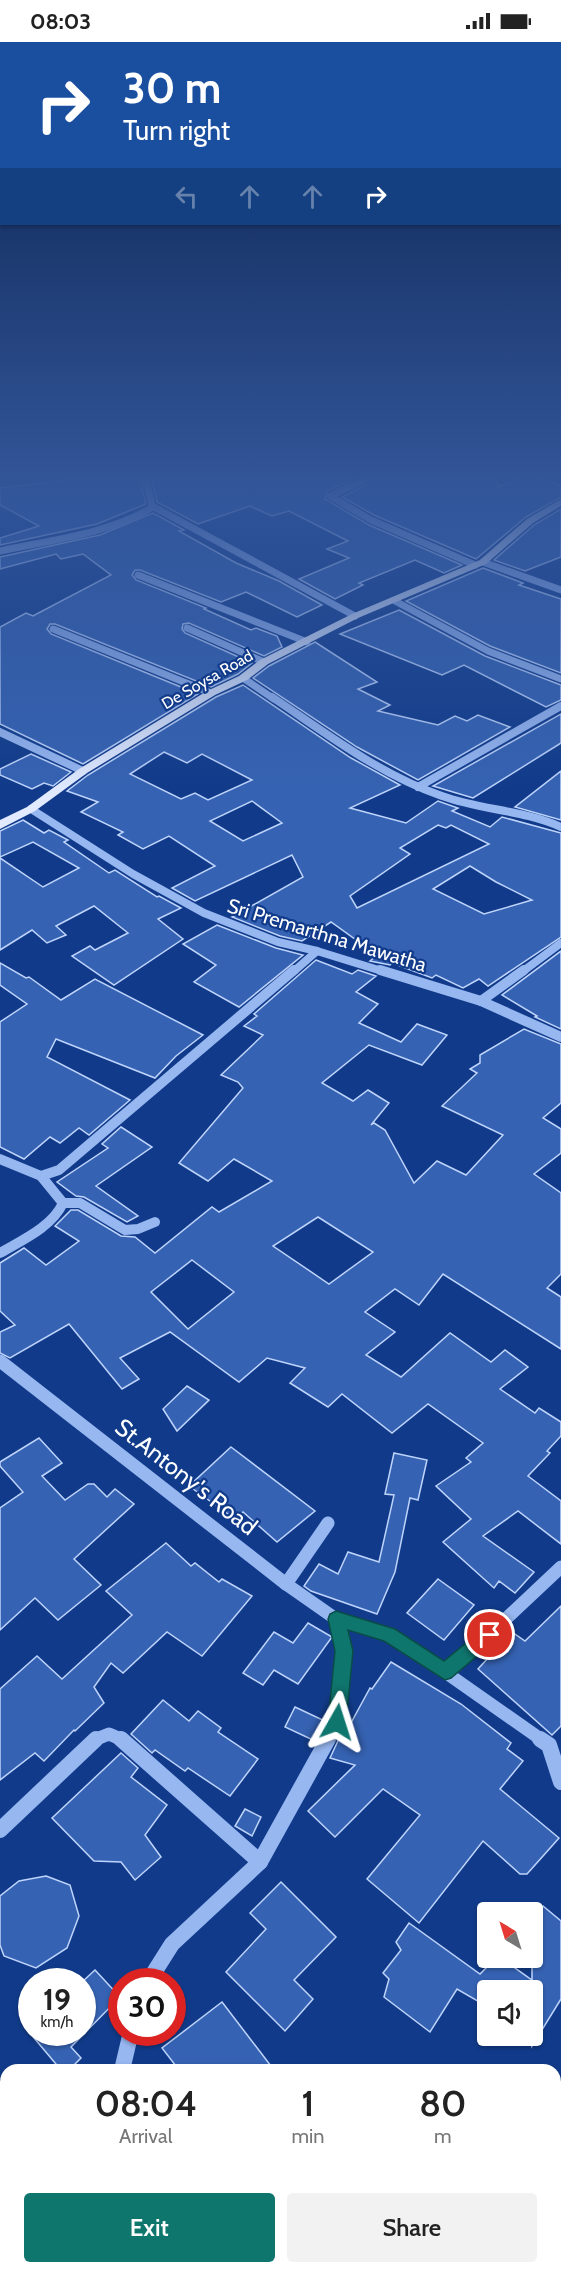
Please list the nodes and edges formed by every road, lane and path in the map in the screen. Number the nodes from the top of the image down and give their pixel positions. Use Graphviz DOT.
graph roads {
  1 [pos="159,583"];
  2 [pos="294,583"];
  3 [pos="436,583"];
  4 [pos="539,583"];
  5 [pos="561,590"];
  6 [pos="395,601"];
  7 [pos="355,616"];
  8 [pos="187,628"];
  9 [pos="54,629"];
  10 [pos="307,642"];
  11 [pos="264,662"];
  12 [pos="243,678"];
  13 [pos="561,679"];
  14 [pos="211,693"];
  15 [pos="561,706"];
  16 [pos="0,732"];
  17 [pos="83,771"];
  18 [pos="418,787"];
  19 [pos="31,809"];
  20 [pos="0,825"];
  21 [pos="561,827"];
  22 [pos="561,943"];
  23 [pos="317,951"];
  24 [pos="481,1001"];
  25 [pos="561,1037"];
  26 [pos="0,1159"];
  27 [pos="41,1176"];
  28 [pos="63,1203"];
  29 [pos="155,1222"];
  30 [pos="0,1253"];
  31 [pos="0,1361"];
  32 [pos="328,1523"];
  33 [pos="561,1567"];
  34 [pos="286,1584"];
  35 [pos="336,1619"];
  36 [pos="445,1672"];
  37 [pos="555,1746"];
  38 [pos="561,1782"];
  39 [pos="0,1830"];
  40 [pos="260,1862"];
  41 [pos="157,1968"];
  42 [pos="128,2046"];
  43 [pos="123,2064"];
  1 -- 10 [label="street"];
  2 -- 7 [label="street"];
  3 -- 6 [label="main road, De Soysa Road"];
  4 -- 5 [label="street"];
  6 -- 7 [label="main road, De Soysa Road"];
  6 -- 13 [label="street"];
  7 -- 10 [label="main road, De Soysa Road"];
  8 -- 11 [label="street"];
  9 -- 14 [label="street"];
  10 -- 11 [label="main road, De Soysa Road"];
  11 -- 12 [label="main road, De Soysa Road"];
  12 -- 14 [label="main road, De Soysa Road"];
  12 -- 18 [label="street"];
  14 -- 17 [label="main road, De Soysa Road"];
  15 -- 18 [label="street"];
  16 -- 17 [label="street"];
  17 -- 19 [label="main road, De Soysa Road"];
  18 -- 21 [label="street"];
  19 -- 20 [label="main road, De Soysa Road"];
  19 -- 23 [label="street, Sri Premarthna Mawatha"];
  22 -- 24 [label="street"];
  23 -- 24 [label="street, Sri Premarthna Mawatha"];
  23 -- 27 [label="street"];
  24 -- 25 [label="street, Sri Premarthna Mawatha"];
  26 -- 27 [label="street"];
  27 -- 28 [label="street"];
  28 -- 29 [label="street"];
  28 -- 30 [label="street"];
  31 -- 34 [label="street, St.Antony's Road"];
  32 -- 34 [label="street"];
  33 -- 36 [label="street"];
  34 -- 35 [label="street"];
  35 -- 36 [label="street"];
  35 -- 40 [label="street"];
  36 -- 37 [label="street"];
  37 -- 38 [label="street"];
  39 -- 40 [label="street"];
  40 -- 41 [label="street"];
  42 -- 43 [label="street"];
}
